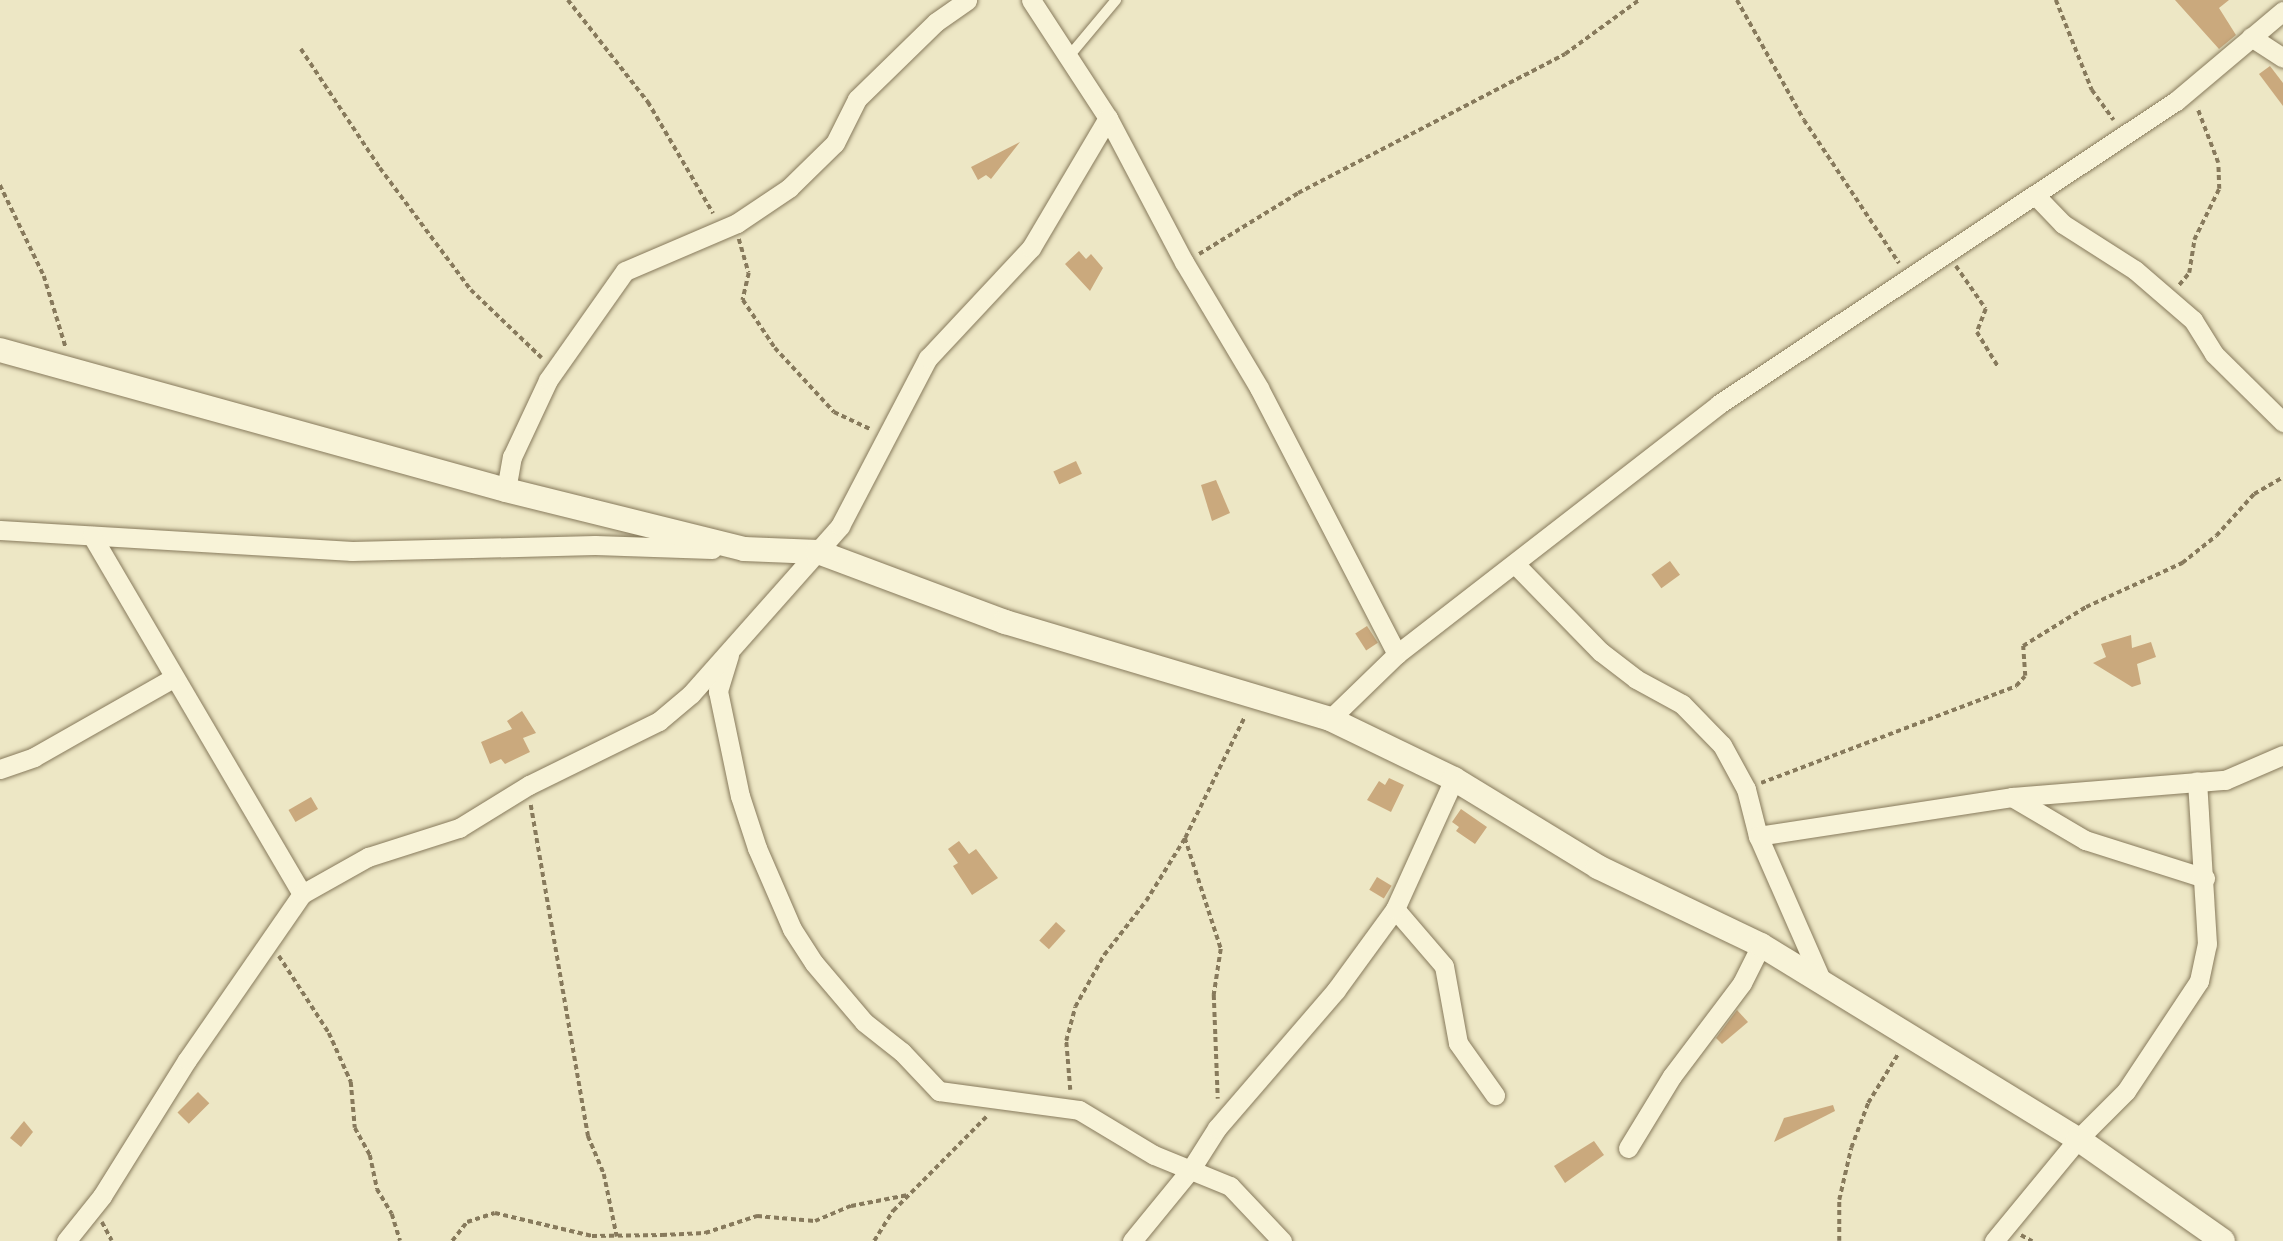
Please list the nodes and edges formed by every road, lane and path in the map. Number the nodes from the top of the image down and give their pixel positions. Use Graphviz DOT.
graph roads {
  1 [pos="568,0"];
  2 [pos="967,0"];
  3 [pos="1031,0"];
  4 [pos="1116,0"];
  5 [pos="1639,0"];
  6 [pos="1737,0"];
  7 [pos="2056,0"];
  8 [pos="2283,11"];
  9 [pos="2251,37"];
  10 [pos="301,49"];
  11 [pos="1070,55"];
  12 [pos="2283,58"];
  13 [pos="2190,89"];
  14 [pos="1108,118"];
  15 [pos="2124,135"];
  16 [pos="0,185"];
  17 [pos="2036,196"];
  18 [pos="728,227"];
  19 [pos="1948,256"];
  20 [pos="1184,262"];
  21 [pos="1910,281"];
  22 [pos="2167,298"];
  23 [pos="0,350"];
  24 [pos="1999,368"];
  25 [pos="72,370"];
  26 [pos="555,371"];
  27 [pos="2283,422"];
  28 [pos="885,434"];
  29 [pos="2283,477"];
  30 [pos="506,490"];
  31 [pos="0,530"];
  32 [pos="92,536"];
  33 [pos="744,549"];
  34 [pos="818,552"];
  35 [pos="1515,564"];
  36 [pos="730,651"];
  37 [pos="1397,654"];
  38 [pos="173,678"];
  39 [pos="1256,694"];
  40 [pos="1330,719"];
  41 [pos="2283,755"];
  42 [pos="0,769"];
  43 [pos="1454,779"];
  44 [pos="2197,781"];
  45 [pos="528,785"];
  46 [pos="1746,789"];
  47 [pos="2012,797"];
  48 [pos="1758,836"];
  49 [pos="1185,838"];
  50 [pos="2205,878"];
  51 [pos="302,894"];
  52 [pos="1395,909"];
  53 [pos="272,942"];
  54 [pos="1761,945"];
  55 [pos="1822,982"];
  56 [pos="1909,1035"];
  57 [pos="1495,1095"];
  58 [pos="1009,1101"];
  59 [pos="1074,1108"];
  60 [pos="1217,1128"];
  61 [pos="2078,1139"];
  62 [pos="1628,1148"];
  63 [pos="1191,1169"];
  64 [pos="908,1195"];
  65 [pos="617,1237"];
  66 [pos="66,1241"];
  67 [pos="400,1241"];
  68 [pos="452,1241"];
  69 [pos="874,1241"];
  70 [pos="1132,1241"];
  71 [pos="1282,1241"];
  72 [pos="1839,1241"];
  73 [pos="1994,1241"];
  74 [pos="2223,1241"];
  1 -- 18 [label="path"];
  2 -- 18 [label="street"];
  3 -- 11 [label="street"];
  4 -- 11 [label="lane"];
  5 -- 20 [label="path"];
  6 -- 21 [label="path"];
  7 -- 15 [label="path"];
  8 -- 9 [label="street"];
  9 -- 12 [label="street"];
  9 -- 13 [label="street"];
  10 -- 26 [label="path"];
  11 -- 14 [label="street"];
  13 -- 15 [label="street"];
  13 -- 22 [label="path"];
  14 -- 20 [label="street"];
  14 -- 28 [label="street"];
  15 -- 17 [label="street"];
  16 -- 25 [label="path"];
  17 -- 19 [label="street"];
  17 -- 22 [label="street"];
  18 -- 26 [label="street"];
  18 -- 28 [label="path"];
  19 -- 21 [label="street"];
  19 -- 24 [label="path"];
  20 -- 37 [label="street"];
  21 -- 35 [label="street"];
  22 -- 27 [label="street"];
  23 -- 25 [label="street"];
  25 -- 30 [label="street"];
  26 -- 30 [label="street"];
  28 -- 34 [label="street"];
  29 -- 46 [label="path"];
  30 -- 33 [label="street"];
  31 -- 32 [label="street"];
  32 -- 33 [label="street"];
  32 -- 38 [label="street"];
  33 -- 34 [label="street"];
  34 -- 36 [label="street"];
  34 -- 39 [label="street"];
  35 -- 37 [label="street"];
  35 -- 46 [label="street"];
  36 -- 45 [label="street"];
  36 -- 58 [label="street"];
  37 -- 40 [label="street"];
  38 -- 42 [label="street"];
  38 -- 51 [label="street"];
  39 -- 40 [label="street"];
  39 -- 49 [label="path"];
  40 -- 43 [label="street"];
  41 -- 44 [label="street"];
  43 -- 52 [label="street"];
  43 -- 54 [label="street"];
  44 -- 47 [label="street"];
  44 -- 50 [label="street"];
  45 -- 51 [label="street"];
  45 -- 65 [label="path"];
  46 -- 48 [label="street"];
  47 -- 48 [label="street"];
  47 -- 50 [label="street"];
  48 -- 55 [label="street"];
  49 -- 59 [label="path"];
  49 -- 60 [label="path"];
  50 -- 61 [label="street"];
  51 -- 53 [label="street"];
  52 -- 57 [label="street"];
  52 -- 60 [label="street"];
  53 -- 66 [label="street"];
  53 -- 67 [label="path"];
  54 -- 55 [label="street"];
  54 -- 62 [label="street"];
  55 -- 56 [label="street"];
  56 -- 61 [label="street"];
  56 -- 72 [label="path"];
  58 -- 59 [label="street"];
  58 -- 64 [label="path"];
  59 -- 63 [label="street"];
  60 -- 63 [label="street"];
  61 -- 73 [label="street"];
  61 -- 74 [label="street"];
  63 -- 70 [label="street"];
  63 -- 71 [label="street"];
  64 -- 65 [label="path"];
  64 -- 69 [label="path"];
  65 -- 68 [label="path"];
}
